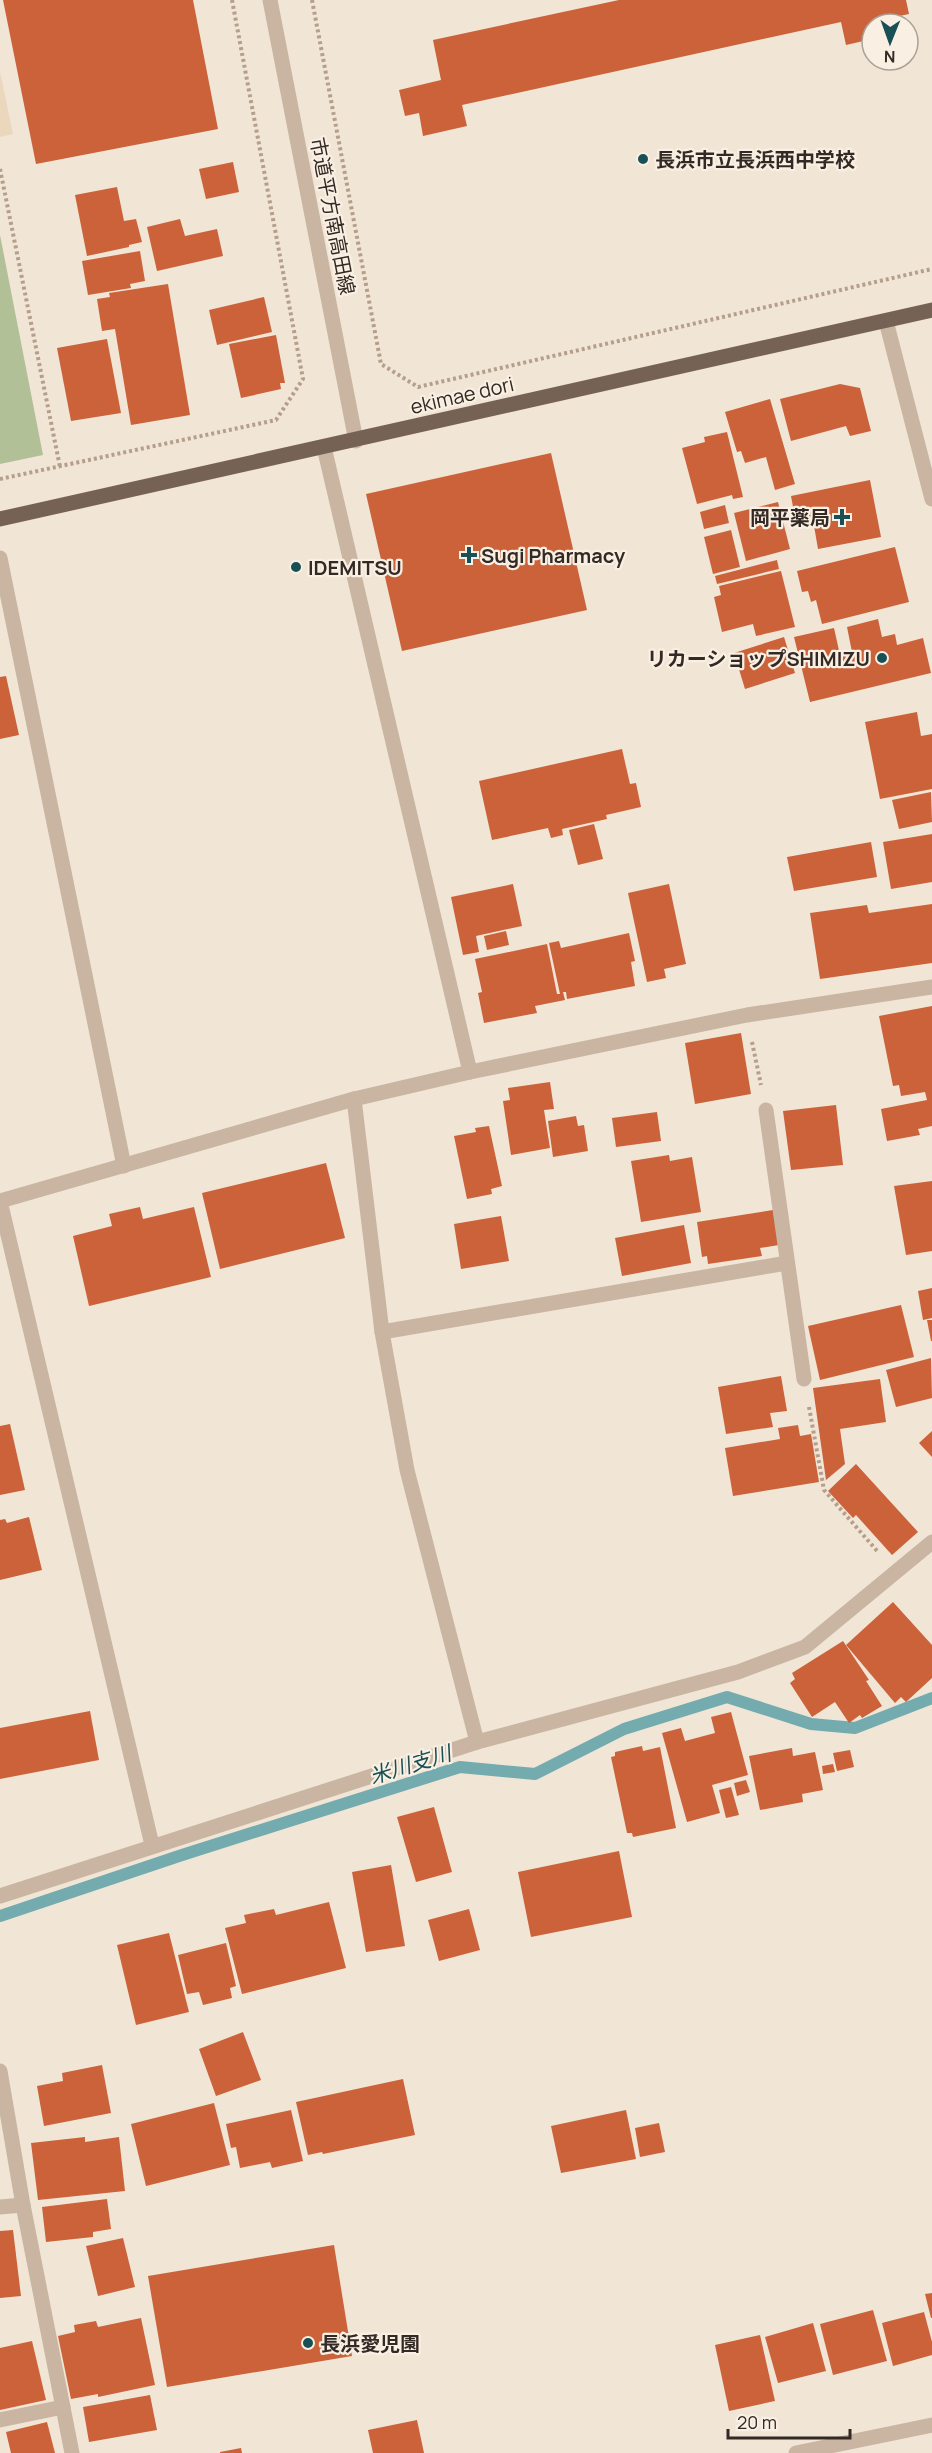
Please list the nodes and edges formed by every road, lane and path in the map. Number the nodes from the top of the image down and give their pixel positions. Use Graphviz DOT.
graph roads {
  1 [pos="232,0"];
  2 [pos="270,0"];
  3 [pos="312,0"];
  4 [pos="0,169"];
  5 [pos="932,269"];
  6 [pos="932,310"];
  7 [pos="886,321"];
  8 [pos="356,441"];
  9 [pos="324,447"];
  10 [pos="60,467"];
  11 [pos="0,479"];
  12 [pos="932,499"];
  13 [pos="0,519"];
  14 [pos="0,558"];
  15 [pos="932,987"];
  16 [pos="747,1015"];
  17 [pos="470,1071"];
  18 [pos="354,1099"];
  19 [pos="766,1110"];
  20 [pos="124,1166"];
  21 [pos="787,1263"];
  22 [pos="382,1332"];
  23 [pos="804,1379"];
  24 [pos="932,1542"];
  25 [pos="896,1572"];
  26 [pos="477,1742"];
  27 [pos="152,1845"];
  28 [pos="0,1896"];
  29 [pos="0,2070"];
  30 [pos="23,2205"];
  31 [pos="0,2207"];
  32 [pos="63,2407"];
  33 [pos="0,2420"];
  34 [pos="932,2425"];
  35 [pos="72,2453"];
  36 [pos="796,2453"];
  1 -- 10 [label="path"];
  2 -- 8 [label="street, 市道平方南高田線"];
  3 -- 5 [label="path"];
  4 -- 10 [label="path"];
  6 -- 7 [label="main road, ekimae dori"];
  7 -- 8 [label="main road, ekimae dori"];
  7 -- 12 [label="street"];
  8 -- 9 [label="main road, ekimae dori"];
  9 -- 13 [label="main road, ekimae dori"];
  9 -- 17 [label="street"];
  10 -- 11 [label="path"];
  14 -- 20 [label="street"];
  15 -- 16 [label="street"];
  16 -- 17 [label="street"];
  16 -- 19 [label="path"];
  17 -- 18 [label="street"];
  18 -- 20 [label="street"];
  18 -- 22 [label="street"];
  19 -- 21 [label="street"];
  20 -- 27 [label="street"];
  21 -- 22 [label="street"];
  21 -- 23 [label="street"];
  22 -- 26 [label="street"];
  23 -- 25 [label="path"];
  24 -- 25 [label="street"];
  25 -- 26 [label="street"];
  26 -- 27 [label="street"];
  27 -- 28 [label="street"];
  29 -- 30 [label="street"];
  30 -- 31 [label="street"];
  30 -- 32 [label="street"];
  32 -- 33 [label="street"];
  32 -- 35 [label="street"];
  34 -- 36 [label="street"];
}
